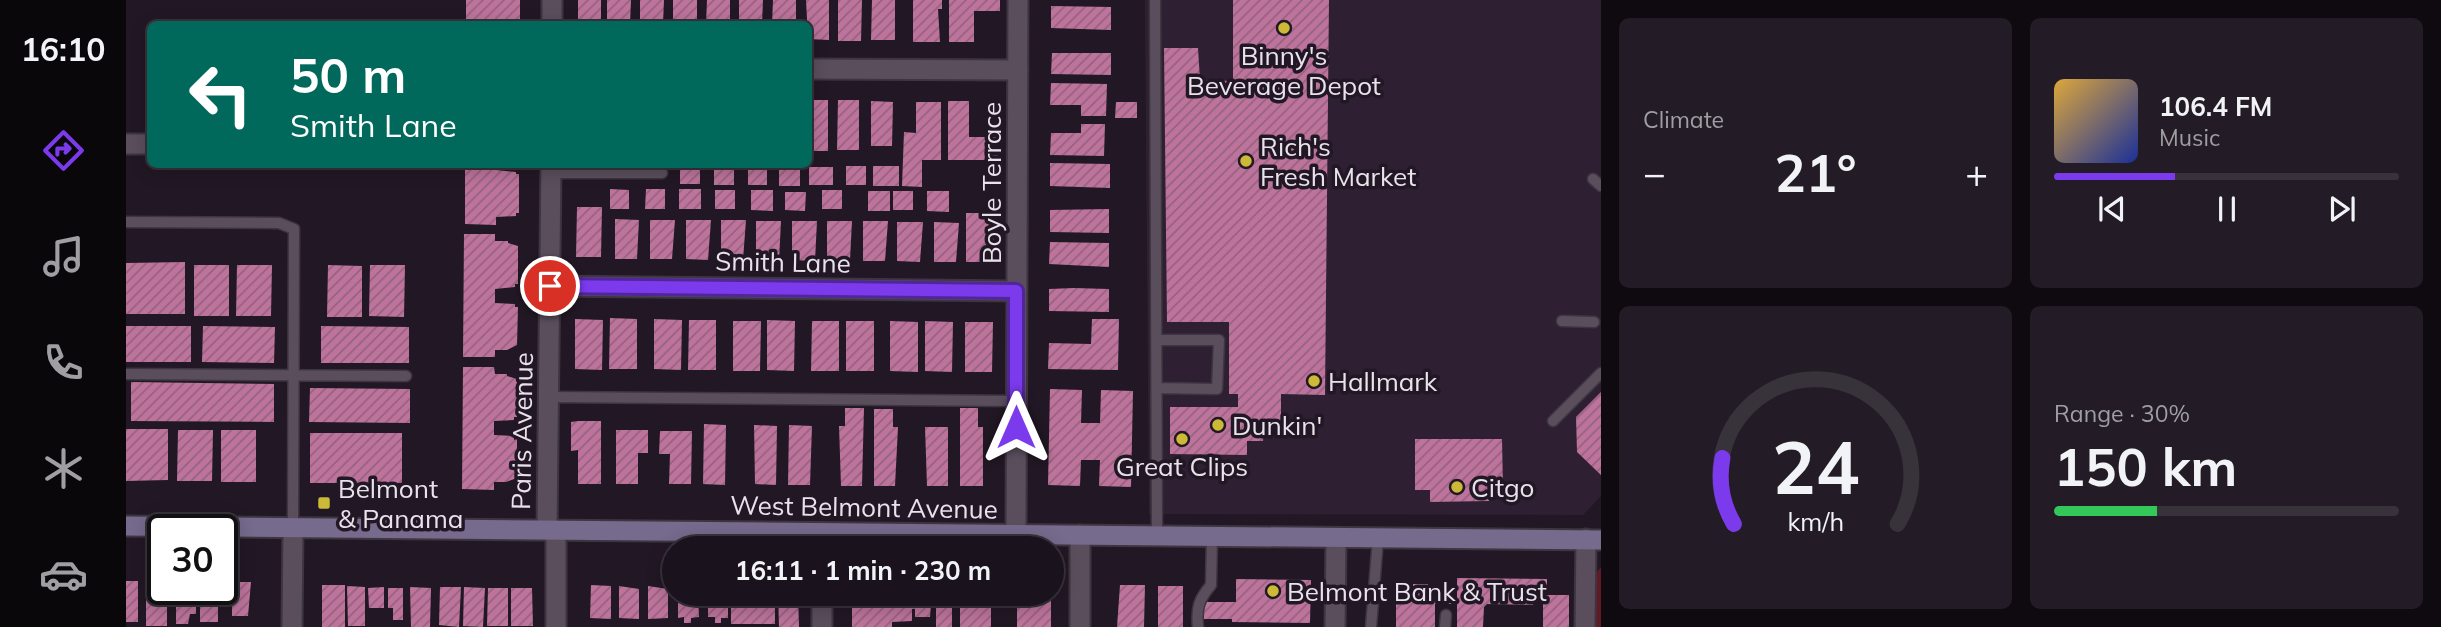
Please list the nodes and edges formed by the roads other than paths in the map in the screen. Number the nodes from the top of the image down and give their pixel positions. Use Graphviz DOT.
graph roads {
  1 [pos="552,0"];
  2 [pos="1018,0"];
  3 [pos="1156,0"];
  4 [pos="552,21"];
  5 [pos="812,69"];
  6 [pos="1018,70"];
  7 [pos="126,144"];
  8 [pos="147,144"];
  9 [pos="551,169"];
  10 [pos="662,173"];
  11 [pos="126,222"];
  12 [pos="550,286"];
  13 [pos="1016,291"];
  14 [pos="1562,321"];
  15 [pos="1594,322"];
  16 [pos="1157,340"];
  17 [pos="1601,373"];
  18 [pos="126,374"];
  19 [pos="293,374"];
  20 [pos="406,376"];
  21 [pos="1157,388"];
  22 [pos="548,397"];
  23 [pos="1016,401"];
  24 [pos="1553,421"];
  25 [pos="126,526"];
  26 [pos="293,528"];
  27 [pos="552,530"];
  28 [pos="1016,535"];
  29 [pos="1080,535"];
  30 [pos="714,536"];
  31 [pos="977,536"];
  32 [pos="1157,536"];
  33 [pos="1212,537"];
  34 [pos="1336,538"];
  35 [pos="1378,538"];
  36 [pos="1594,540"];
  37 [pos="822,606"];
  38 [pos="1446,615"];
  39 [pos="292,627"];
  40 [pos="556,627"];
  41 [pos="822,627"];
  42 [pos="1080,627"];
  43 [pos="1198,627"];
  44 [pos="1335,627"];
  45 [pos="1371,627"];
  46 [pos="1445,627"];
  47 [pos="1585,627"];
  1 -- 4 [label="street"];
  2 -- 6 [label="street, Boyle Terrace"];
  3 -- 16 [label="lane"];
  5 -- 6 [label="street"];
  6 -- 13 [label="street, Boyle Terrace"];
  7 -- 8 [label="street"];
  9 -- 10 [label="lane"];
  9 -- 12 [label="street, Paris Avenue"];
  11 -- 19 [label="lane"];
  12 -- 13 [label="street, Smith Lane"];
  12 -- 22 [label="street, Paris Avenue"];
  13 -- 23 [label="street, Boyle Terrace"];
  14 -- 15 [label="lane"];
  16 -- 21 [label="lane"];
  16 -- 21 [label="lane"];
  17 -- 24 [label="lane"];
  18 -- 19 [label="lane"];
  19 -- 20 [label="lane"];
  19 -- 26 [label="lane"];
  21 -- 32 [label="lane"];
  22 -- 23 [label="lane"];
  22 -- 27 [label="street, Paris Avenue"];
  23 -- 28 [label="street, Boyle Terrace"];
  25 -- 26 [label="main road, West Belmont Avenue"];
  26 -- 27 [label="main road, West Belmont Avenue"];
  26 -- 39 [label="street"];
  27 -- 30 [label="main road, West Belmont Avenue"];
  27 -- 40 [label="street, Paris Avenue"];
  28 -- 29 [label="main road, West Belmont Avenue"];
  28 -- 31 [label="main road, West Belmont Avenue"];
  29 -- 32 [label="main road, West Belmont Avenue"];
  29 -- 42 [label="street"];
  32 -- 33 [label="main road, West Belmont Avenue"];
  33 -- 34 [label="main road, West Belmont Avenue"];
  33 -- 43 [label="lane"];
  34 -- 35 [label="main road, West Belmont Avenue"];
  34 -- 44 [label="street"];
  35 -- 36 [label="main road, West Belmont Avenue"];
  35 -- 45 [label="lane"];
  36 -- 47 [label="street"];
  37 -- 41 [label="street"];
  38 -- 46 [label="lane"];
}
